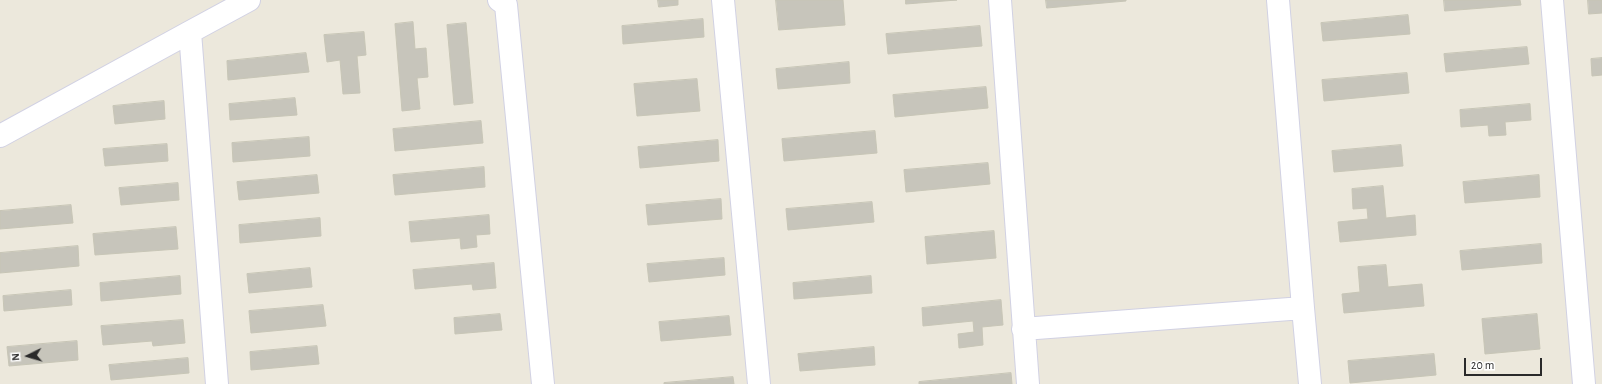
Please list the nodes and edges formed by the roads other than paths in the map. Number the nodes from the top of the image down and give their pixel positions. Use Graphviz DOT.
graph roads {
  1 [pos="249,0"];
  2 [pos="499,0"];
  3 [pos="723,0"];
  4 [pos="1000,0"];
  5 [pos="1278,0"];
  6 [pos="1552,0"];
  7 [pos="190,32"];
  8 [pos="0,136"];
  9 [pos="1303,308"];
  10 [pos="1023,329"];
  11 [pos="217,384"];
  12 [pos="543,384"];
  13 [pos="759,384"];
  14 [pos="1028,384"];
  15 [pos="1310,384"];
  16 [pos="1584,384"];
  1 -- 7 [label="street"];
  2 -- 12 [label="street"];
  3 -- 13 [label="street"];
  4 -- 10 [label="street"];
  5 -- 9 [label="street"];
  6 -- 16 [label="street"];
  7 -- 8 [label="street"];
  7 -- 11 [label="street"];
  9 -- 10 [label="street"];
  9 -- 15 [label="street"];
  10 -- 14 [label="street"];
}
